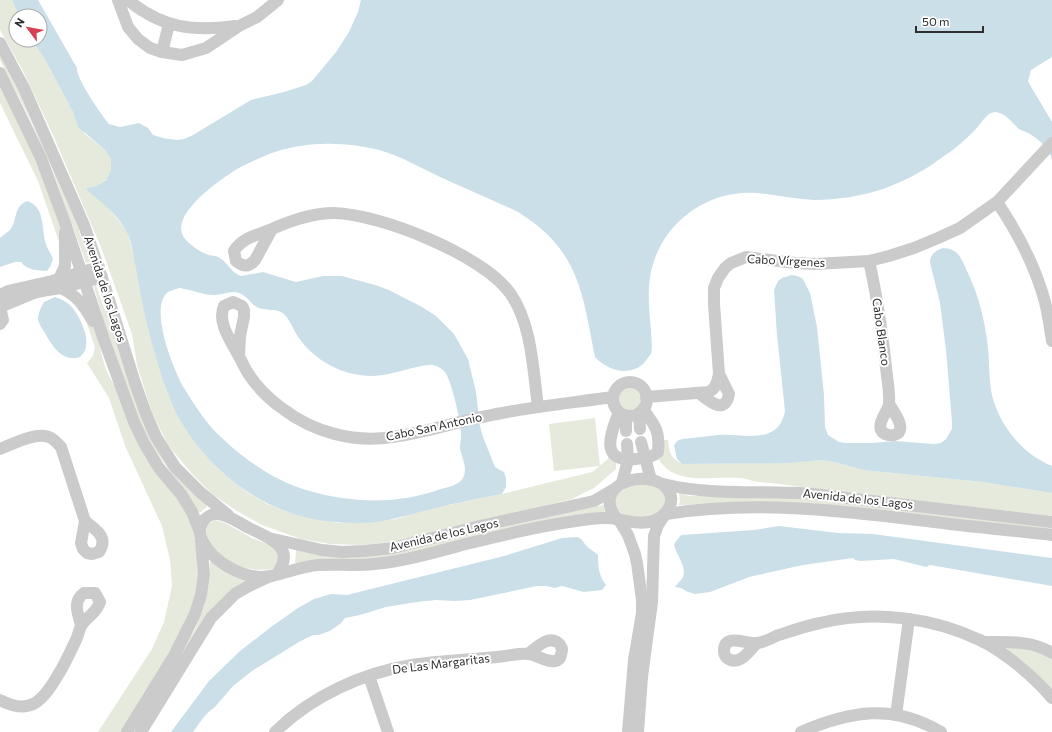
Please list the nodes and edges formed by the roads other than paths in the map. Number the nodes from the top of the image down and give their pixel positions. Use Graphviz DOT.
graph roads {
  1 [pos="118,0"];
  2 [pos="128,0"];
  3 [pos="278,0"];
  4 [pos="169,24"];
  5 [pos="239,26"];
  6 [pos="0,43"];
  7 [pos="162,52"];
  8 [pos="0,73"];
  9 [pos="1052,143"];
  10 [pos="997,202"];
  11 [pos="64,220"];
  12 [pos="272,229"];
  13 [pos="869,261"];
  14 [pos="100,272"];
  15 [pos="83,277"];
  16 [pos="60,284"];
  17 [pos="0,295"];
  18 [pos="0,307"];
  19 [pos="0,324"];
  20 [pos="104,340"];
  21 [pos="1052,341"];
  22 [pos="239,356"];
  23 [pos="719,374"];
  24 [pos="699,393"];
  25 [pos="613,397"];
  26 [pos="889,404"];
  27 [pos="643,406"];
  28 [pos="538,407"];
  29 [pos="623,414"];
  30 [pos="640,429"];
  31 [pos="626,430"];
  32 [pos="641,442"];
  33 [pos="627,444"];
  34 [pos="0,449"];
  35 [pos="646,458"];
  36 [pos="628,460"];
  37 [pos="651,480"];
  38 [pos="663,484"];
  39 [pos="618,486"];
  40 [pos="665,515"];
  41 [pos="230,517"];
  42 [pos="618,519"];
  43 [pos="85,521"];
  44 [pos="1052,522"];
  45 [pos="1052,535"];
  46 [pos="201,536"];
  47 [pos="272,539"];
  48 [pos="273,575"];
  49 [pos="909,619"];
  50 [pos="81,626"];
  51 [pos="983,642"];
  52 [pos="756,644"];
  53 [pos="1052,653"];
  54 [pos="528,654"];
  55 [pos="368,676"];
  56 [pos="1052,698"];
  57 [pos="0,700"];
  58 [pos="896,715"];
  59 [pos="126,732"];
  60 [pos="141,732"];
  61 [pos="275,732"];
  62 [pos="388,732"];
  63 [pos="628,732"];
  64 [pos="638,732"];
  65 [pos="801,732"];
  66 [pos="941,732"];
  1 -- 7 [label="street"];
  2 -- 4 [label="street"];
  3 -- 5 [label="street"];
  4 -- 5 [label="street"];
  4 -- 7 [label="street"];
  5 -- 7 [label="street"];
  6 -- 14 [label="street, Avenida de los Lagos"];
  8 -- 11 [label="street, Avenida de los Lagos"];
  9 -- 10 [label="street, Cabo Vírgenes"];
  10 -- 13 [label="street, Cabo Vírgenes"];
  10 -- 21 [label="street"];
  11 -- 15 [label="street, Avenida de los Lagos"];
  11 -- 16 [label="street"];
  12 -- 28 [label="street"];
  13 -- 23 [label="street, Cabo Vírgenes"];
  13 -- 26 [label="street, Cabo Blanco"];
  14 -- 15 [label="street"];
  14 -- 41 [label="street, Avenida de los Lagos"];
  15 -- 16 [label="street"];
  15 -- 20 [label="street, Avenida de los Lagos"];
  16 -- 17 [label="street"];
  16 -- 18 [label="street"];
  16 -- 20 [label="street"];
  18 -- 19 [label="street"];
  20 -- 46 [label="street, Avenida de los Lagos"];
  22 -- 28 [label="street, Cabo San Antonio"];
  23 -- 24 [label="street"];
  23 -- 24 [label="street"];
  24 -- 27 [label="street"];
  25 -- 27 [label="street"];
  25 -- 28 [label="street, Cabo San Antonio"];
  25 -- 29 [label="street"];
  27 -- 29 [label="street"];
  27 -- 30 [label="street"];
  27 -- 35 [label="street"];
  29 -- 31 [label="street"];
  29 -- 36 [label="street"];
  32 -- 35 [label="street"];
  33 -- 36 [label="street"];
  34 -- 43 [label="street"];
  35 -- 36 [label="street"];
  35 -- 37 [label="street"];
  36 -- 39 [label="street"];
  37 -- 38 [label="street"];
  37 -- 39 [label="street"];
  38 -- 40 [label="street"];
  38 -- 44 [label="street, Avenida de los Lagos"];
  39 -- 42 [label="street"];
  39 -- 47 [label="street, Avenida de los Lagos"];
  40 -- 42 [label="street"];
  40 -- 45 [label="street, Avenida de los Lagos"];
  40 -- 64 [label="street"];
  41 -- 46 [label="street"];
  41 -- 47 [label="street"];
  42 -- 48 [label="street, Avenida de los Lagos"];
  42 -- 63 [label="street"];
  46 -- 48 [label="street"];
  46 -- 59 [label="street"];
  47 -- 48 [label="street"];
  48 -- 60 [label="street"];
  49 -- 51 [label="street"];
  49 -- 52 [label="street"];
  49 -- 58 [label="street"];
  50 -- 57 [label="street"];
  51 -- 53 [label="street"];
  51 -- 56 [label="street"];
  54 -- 55 [label="street, De Las Margaritas"];
  55 -- 61 [label="street, De Las Margaritas"];
  55 -- 62 [label="street"];
  58 -- 65 [label="street"];
  58 -- 66 [label="street"];
}
